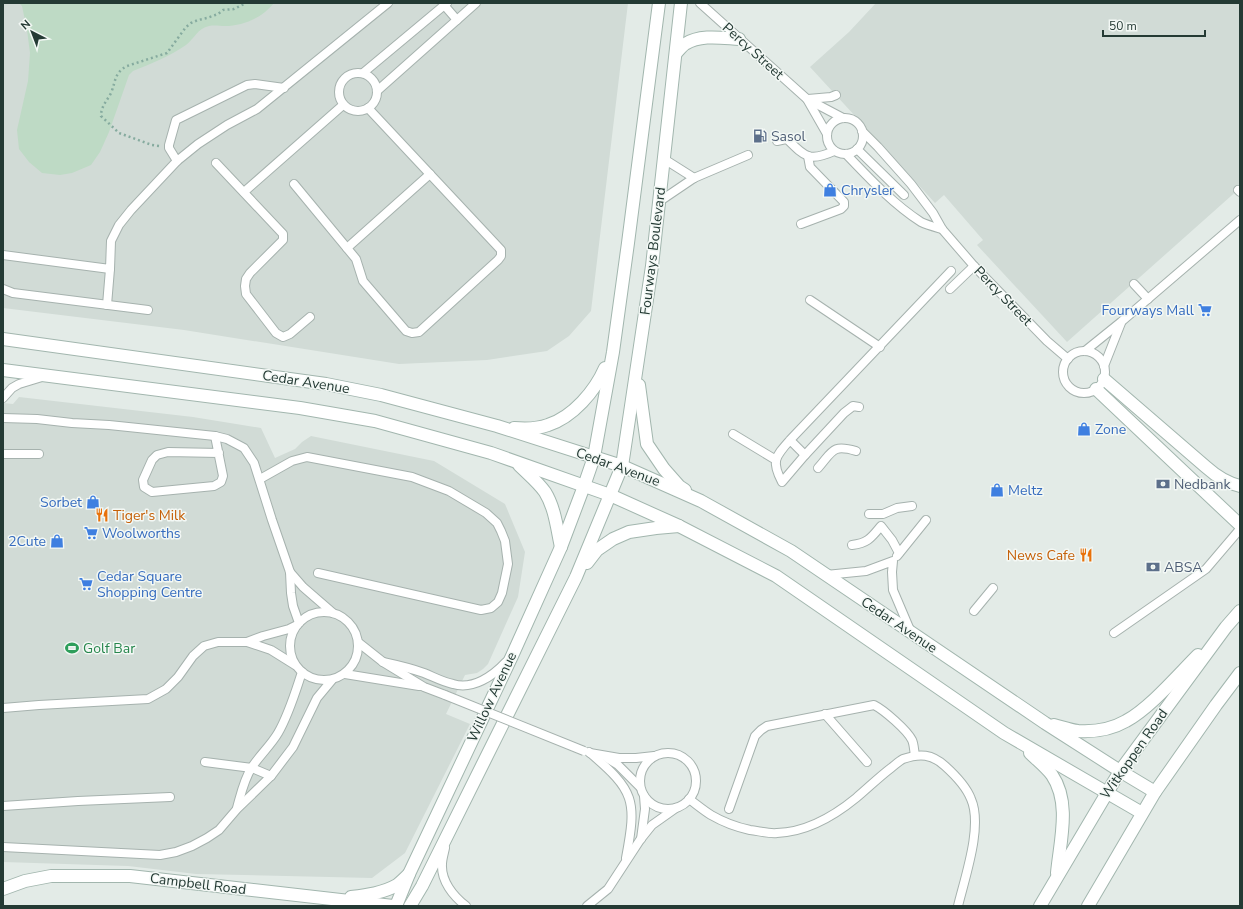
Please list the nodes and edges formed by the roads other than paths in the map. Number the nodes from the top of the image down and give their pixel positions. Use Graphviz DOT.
graph roads {
  1 [pos="388,3"];
  2 [pos="476,3"];
  3 [pos="658,3"];
  4 [pos="682,3"];
  5 [pos="700,3"];
  6 [pos="446,4"];
  7 [pos="457,20"];
  8 [pos="739,38"];
  9 [pos="676,53"];
  10 [pos="363,73"];
  11 [pos="284,88"];
  12 [pos="377,91"];
  13 [pos="836,95"];
  14 [pos="807,99"];
  15 [pos="343,105"];
  16 [pos="368,108"];
  17 [pos="843,118"];
  18 [pos="862,131"];
  19 [pos="827,134"];
  20 [pos="777,141"];
  21 [pos="857,149"];
  22 [pos="834,151"];
  23 [pos="846,154"];
  24 [pos="748,155"];
  25 [pos="808,156"];
  26 [pos="664,158"];
  27 [pos="177,160"];
  28 [pos="216,162"];
  29 [pos="430,174"];
  30 [pos="694,178"];
  31 [pos="294,184"];
  32 [pos="244,192"];
  33 [pos="904,194"];
  34 [pos="660,201"];
  35 [pos="1240,220"];
  36 [pos="801,224"];
  37 [pos="942,229"];
  38 [pos="347,248"];
  39 [pos="3,254"];
  40 [pos="974,266"];
  41 [pos="110,269"];
  42 [pos="951,272"];
  43 [pos="1134,284"];
  44 [pos="950,289"];
  45 [pos="3,290"];
  46 [pos="1148,299"];
  47 [pos="810,300"];
  48 [pos="107,305"];
  49 [pos="148,310"];
  50 [pos="310,317"];
  51 [pos="1121,322"];
  52 [pos="3,339"];
  53 [pos="880,347"];
  54 [pos="1085,351"];
  55 [pos="612,352"];
  56 [pos="1068,359"];
  57 [pos="1104,366"];
  58 [pos="3,370"];
  59 [pos="637,372"];
  60 [pos="49,376"];
  61 [pos="1104,379"];
  62 [pos="1096,389"];
  63 [pos="3,398"];
  64 [pos="859,407"];
  65 [pos="3,418"];
  66 [pos="497,426"];
  67 [pos="733,434"];
  68 [pos="215,436"];
  69 [pos="790,440"];
  70 [pos="856,451"];
  71 [pos="219,453"];
  72 [pos="3,454"];
  73 [pos="39,454"];
  74 [pos="805,455"];
  75 [pos="594,457"];
  76 [pos="776,460"];
  77 [pos="515,461"];
  78 [pos="622,466"];
  79 [pos="818,468"];
  80 [pos="260,479"];
  81 [pos="584,486"];
  82 [pos="1240,486"];
  83 [pos="610,495"];
  84 [pos="701,500"];
  85 [pos="912,506"];
  86 [pos="869,514"];
  87 [pos="926,520"];
  88 [pos="1240,524"];
  89 [pos="679,526"];
  90 [pos="1240,529"];
  91 [pos="852,545"];
  92 [pos="561,547"];
  93 [pos="899,553"];
  94 [pos="893,561"];
  95 [pos="290,572"];
  96 [pos="318,572"];
  97 [pos="826,575"];
  98 [pos="576,577"];
  99 [pos="993,588"];
  100 [pos="974,611"];
  101 [pos="1240,611"];
  102 [pos="333,613"];
  103 [pos="298,624"];
  104 [pos="1226,627"];
  105 [pos="910,632"];
  106 [pos="1114,633"];
  107 [pos="247,642"];
  108 [pos="359,643"];
  109 [pos="512,656"];
  110 [pos="383,662"];
  111 [pos="299,669"];
  112 [pos="1240,673"];
  113 [pos="345,674"];
  114 [pos="332,680"];
  115 [pos="424,687"];
  116 [pos="3,708"];
  117 [pos="825,714"];
  118 [pos="1045,723"];
  119 [pos="1004,732"];
  120 [pos="586,751"];
  121 [pos="601,755"];
  122 [pos="915,755"];
  123 [pos="654,756"];
  124 [pos="205,762"];
  125 [pos="866,762"];
  126 [pos="252,768"];
  127 [pos="1120,771"];
  128 [pos="271,776"];
  129 [pos="640,787"];
  130 [pos="1107,792"];
  131 [pos="1155,792"];
  132 [pos="644,796"];
  133 [pos="170,797"];
  134 [pos="689,799"];
  135 [pos="3,806"];
  136 [pos="678,807"];
  137 [pos="237,809"];
  138 [pos="729,809"];
  139 [pos="1142,813"];
  140 [pos="446,838"];
  141 [pos="640,840"];
  142 [pos="3,847"];
  143 [pos="625,863"];
  144 [pos="409,874"];
  145 [pos="1057,876"];
  146 [pos="3,889"];
  147 [pos="330,899"];
  148 [pos="395,906"];
  149 [pos="410,906"];
  150 [pos="466,906"];
  151 [pos="587,906"];
  152 [pos="958,906"];
  153 [pos="1040,906"];
  154 [pos="1088,906"];
  1 -- 11 [label="lane"];
  2 -- 7 [label="lane"];
  3 -- 55 [label="main road, Fourways Boulevard"];
  4 -- 9 [label="main road, Fourways Boulevard"];
  5 -- 8 [label="lane, Percy Street"];
  6 -- 7 [label="lane"];
  6 -- 10 [label="lane"];
  7 -- 12 [label="lane"];
  8 -- 9 [label="main road"];
  8 -- 14 [label="lane, Percy Street"];
  9 -- 26 [label="main road, Fourways Boulevard"];
  10 -- 12 [label="lane"];
  10 -- 15 [label="lane"];
  11 -- 27 [label="lane"];
  11 -- 27 [label="lane"];
  12 -- 16 [label="lane"];
  13 -- 14 [label="lane"];
  14 -- 17 [label="lane, Percy Street"];
  14 -- 19 [label="lane, Percy Street"];
  15 -- 16 [label="lane"];
  15 -- 32 [label="lane"];
  16 -- 29 [label="lane"];
  17 -- 18 [label="lane, Percy Street"];
  17 -- 19 [label="lane"];
  18 -- 21 [label="lane"];
  18 -- 37 [label="lane, Percy Street"];
  19 -- 22 [label="lane, Percy Street"];
  20 -- 25 [label="lane"];
  21 -- 23 [label="lane"];
  21 -- 33 [label="lane"];
  22 -- 23 [label="lane"];
  22 -- 25 [label="lane"];
  23 -- 37 [label="lane, Percy Street"];
  24 -- 30 [label="lane"];
  25 -- 36 [label="lane"];
  26 -- 30 [label="lane"];
  26 -- 34 [label="main road, Fourways Boulevard"];
  27 -- 41 [label="lane"];
  28 -- 32 [label="lane"];
  29 -- 38 [label="lane"];
  29 -- 38 [label="lane"];
  30 -- 34 [label="lane"];
  31 -- 38 [label="lane"];
  32 -- 50 [label="lane"];
  34 -- 59 [label="main road, Fourways Boulevard"];
  35 -- 46 [label="lane"];
  37 -- 40 [label="lane, Percy Street"];
  39 -- 41 [label="lane"];
  40 -- 44 [label="lane"];
  40 -- 56 [label="lane, Percy Street"];
  41 -- 48 [label="lane"];
  42 -- 53 [label="lane"];
  43 -- 46 [label="lane"];
  45 -- 48 [label="lane"];
  46 -- 51 [label="lane"];
  47 -- 53 [label="lane"];
  48 -- 49 [label="lane"];
  51 -- 54 [label="lane"];
  51 -- 57 [label="lane"];
  52 -- 66 [label="main road, Cedar Avenue"];
  53 -- 69 [label="lane"];
  54 -- 56 [label="lane"];
  54 -- 57 [label="lane"];
  55 -- 66 [label="main road"];
  55 -- 75 [label="main road, Fourways Boulevard"];
  56 -- 62 [label="lane"];
  57 -- 61 [label="lane"];
  58 -- 60 [label="main road, Cedar Avenue"];
  59 -- 78 [label="main road, Fourways Boulevard"];
  59 -- 84 [label="main road"];
  60 -- 63 [label="lane"];
  60 -- 77 [label="main road, Cedar Avenue"];
  61 -- 62 [label="lane"];
  61 -- 82 [label="main road"];
  62 -- 88 [label="main road"];
  64 -- 74 [label="lane"];
  65 -- 68 [label="lane"];
  66 -- 75 [label="main road, Cedar Avenue"];
  67 -- 76 [label="lane"];
  68 -- 71 [label="lane"];
  68 -- 80 [label="lane"];
  69 -- 74 [label="lane"];
  69 -- 76 [label="lane"];
  70 -- 79 [label="lane"];
  71 -- 71 [label="lane"];
  72 -- 73 [label="lane"];
  74 -- 76 [label="lane"];
  75 -- 78 [label="main road, Cedar Avenue"];
  75 -- 81 [label="main road, Fourways Boulevard"];
  77 -- 81 [label="main road, Cedar Avenue"];
  77 -- 92 [label="main road"];
  78 -- 83 [label="main road, Fourways Boulevard"];
  78 -- 84 [label="main road, Cedar Avenue"];
  80 -- 95 [label="lane"];
  80 -- 96 [label="lane"];
  81 -- 83 [label="main road, Cedar Avenue"];
  81 -- 92 [label="main road, Willow Avenue"];
  83 -- 89 [label="main road, Cedar Avenue"];
  83 -- 98 [label="main road, Willow Avenue"];
  84 -- 97 [label="main road, Cedar Avenue"];
  85 -- 86 [label="lane"];
  87 -- 93 [label="lane"];
  89 -- 98 [label="main road"];
  89 -- 119 [label="main road, Cedar Avenue"];
  90 -- 106 [label="lane"];
  91 -- 93 [label="lane"];
  92 -- 109 [label="main road, Willow Avenue"];
  93 -- 94 [label="lane"];
  94 -- 97 [label="lane"];
  94 -- 105 [label="lane"];
  95 -- 102 [label="lane"];
  95 -- 103 [label="lane"];
  97 -- 105 [label="main road, Cedar Avenue"];
  98 -- 140 [label="main road, Willow Avenue"];
  99 -- 100 [label="lane"];
  101 -- 104 [label="main road, Witkoppen Road"];
  102 -- 103 [label="lane"];
  102 -- 108 [label="lane"];
  103 -- 107 [label="lane"];
  103 -- 111 [label="lane"];
  104 -- 118 [label="main road"];
  104 -- 127 [label="main road, Witkoppen Road"];
  105 -- 118 [label="main road, Cedar Avenue"];
  107 -- 111 [label="lane"];
  107 -- 116 [label="lane"];
  108 -- 110 [label="lane"];
  108 -- 113 [label="lane"];
  109 -- 110 [label="lane"];
  109 -- 144 [label="main road, Willow Avenue"];
  110 -- 115 [label="lane"];
  111 -- 114 [label="lane"];
  111 -- 126 [label="lane"];
  112 -- 131 [label="main road"];
  113 -- 114 [label="lane"];
  113 -- 115 [label="lane"];
  114 -- 128 [label="lane"];
  115 -- 120 [label="lane, bridge"];
  117 -- 122 [label="lane"];
  117 -- 125 [label="lane"];
  117 -- 138 [label="lane"];
  118 -- 127 [label="main road, Cedar Avenue"];
  119 -- 130 [label="main road, Cedar Avenue"];
  119 -- 145 [label="main road"];
  120 -- 121 [label="lane"];
  120 -- 143 [label="lane"];
  121 -- 123 [label="lane"];
  121 -- 129 [label="lane"];
  122 -- 134 [label="lane"];
  122 -- 152 [label="lane"];
  123 -- 129 [label="lane"];
  123 -- 134 [label="lane"];
  124 -- 126 [label="lane"];
  126 -- 128 [label="lane"];
  126 -- 137 [label="lane"];
  127 -- 130 [label="main road, Witkoppen Road"];
  127 -- 131 [label="main road, Cedar Avenue"];
  128 -- 137 [label="lane"];
  129 -- 132 [label="lane"];
  130 -- 139 [label="main road, Cedar Avenue"];
  130 -- 145 [label="main road, Witkoppen Road"];
  131 -- 139 [label="main road"];
  132 -- 136 [label="lane"];
  132 -- 141 [label="lane"];
  133 -- 135 [label="lane"];
  134 -- 136 [label="lane"];
  136 -- 141 [label="lane"];
  137 -- 142 [label="lane"];
  139 -- 154 [label="main road"];
  140 -- 149 [label="main road, Willow Avenue"];
  140 -- 150 [label="lane"];
  141 -- 143 [label="lane"];
  143 -- 151 [label="lane"];
  144 -- 147 [label="main road"];
  144 -- 148 [label="main road, Willow Avenue"];
  145 -- 153 [label="main road, Witkoppen Road"];
  146 -- 147 [label="main road, Campbell Road"];
  147 -- 148 [label="main road, Campbell Road"];
}
